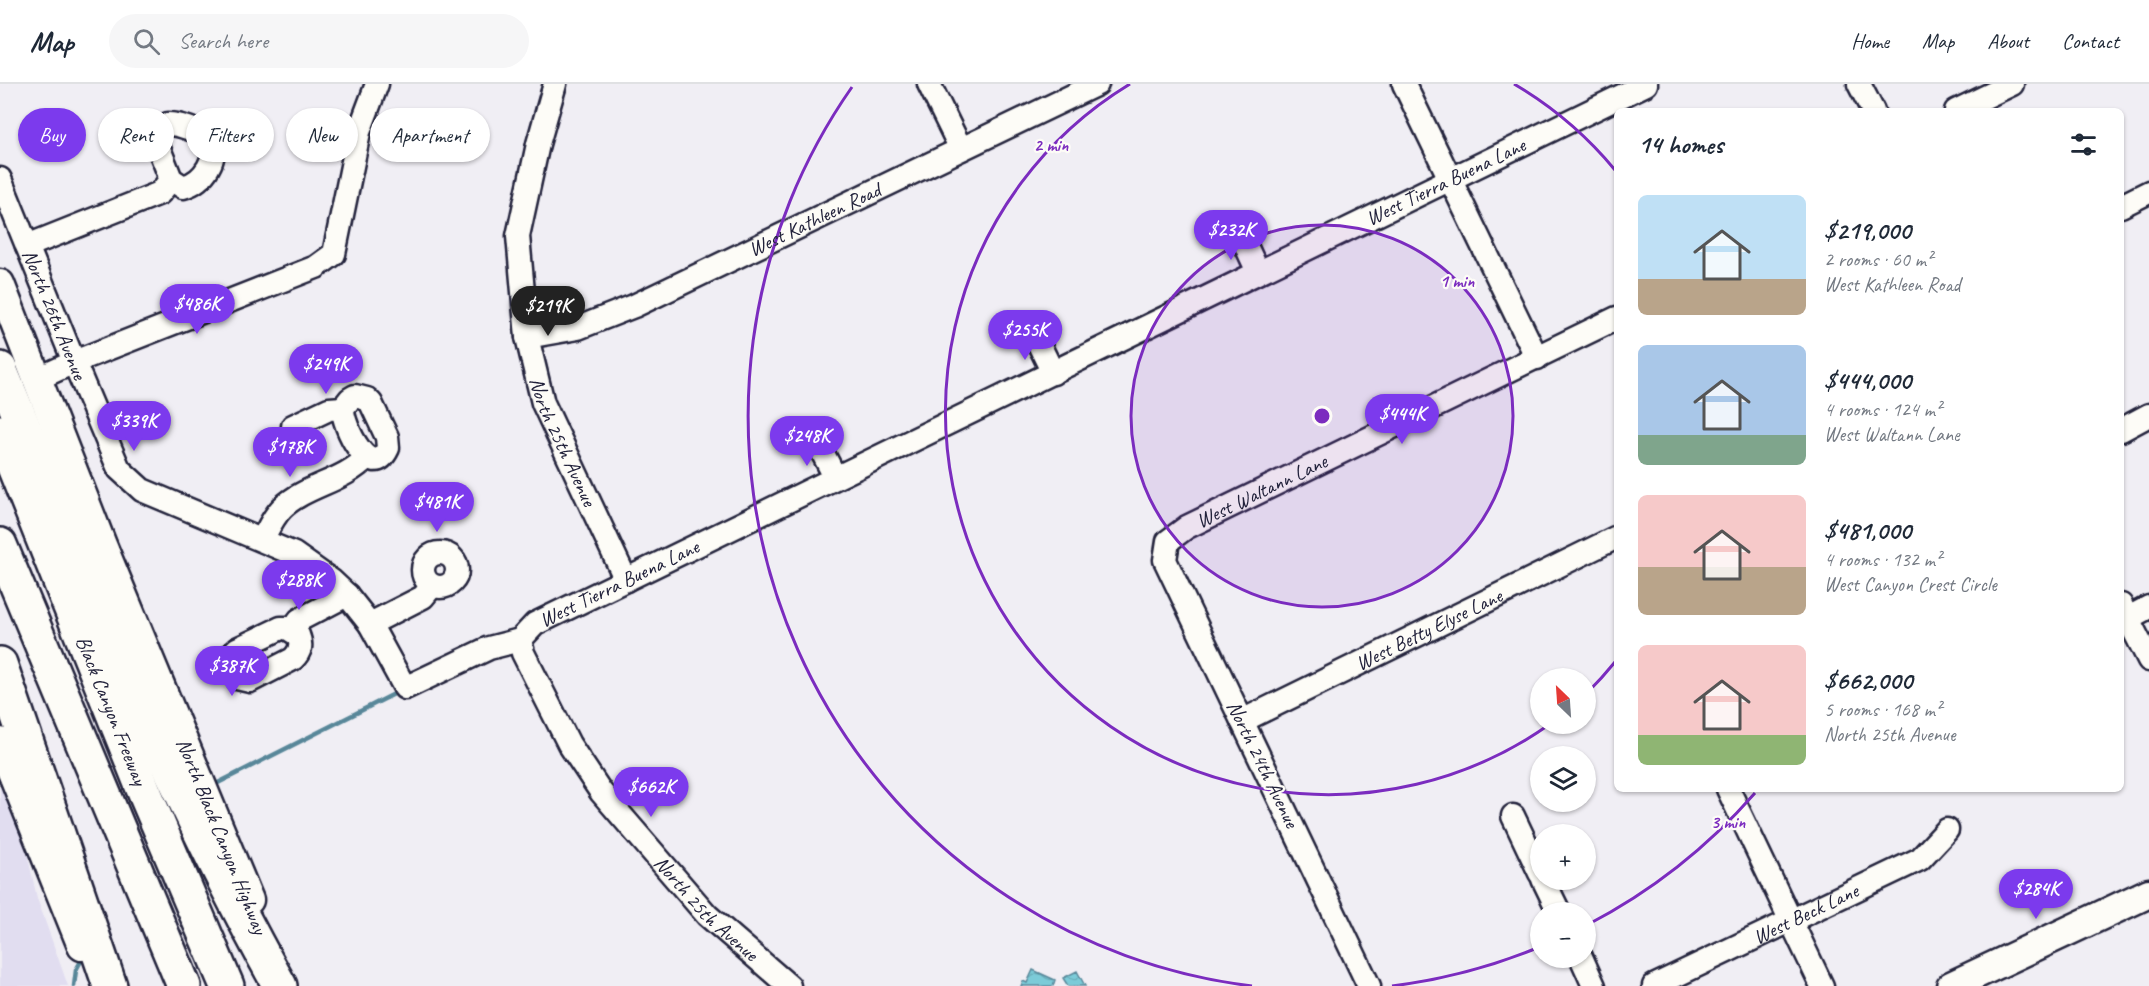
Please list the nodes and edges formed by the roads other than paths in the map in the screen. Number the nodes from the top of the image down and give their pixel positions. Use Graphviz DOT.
graph roads {
  1 [pos="377,84"];
  2 [pos="555,84"];
  3 [pos="929,84"];
  4 [pos="1097,84"];
  5 [pos="1404,84"];
  6 [pos="1859,84"];
  7 [pos="2012,84"];
  8 [pos="1636,86"];
  9 [pos="1871,108"];
  10 [pos="1962,108"];
  11 [pos="961,149"];
  12 [pos="0,179"];
  13 [pos="171,179"];
  14 [pos="1451,179"];
  15 [pos="2149,192"];
  16 [pos="2124,204"];
  17 [pos="1240,233"];
  18 [pos="27,246"];
  19 [pos="1258,272"];
  20 [pos="0,284"];
  21 [pos="1614,320"];
  22 [pos="1033,332"];
  23 [pos="527,337"];
  24 [pos="1537,358"];
  25 [pos="74,362"];
  26 [pos="0,369"];
  27 [pos="1053,373"];
  28 [pos="37,379"];
  29 [pos="343,408"];
  30 [pos="2149,415"];
  31 [pos="293,426"];
  32 [pos="2124,428"];
  33 [pos="0,432"];
  34 [pos="815,438"];
  35 [pos="366,458"];
  36 [pos="835,477"];
  37 [pos="0,489"];
  38 [pos="262,540"];
  39 [pos="1168,541"];
  40 [pos="0,545"];
  41 [pos="1614,546"];
  42 [pos="626,580"];
  43 [pos="432,586"];
  44 [pos="347,595"];
  45 [pos="0,599"];
  46 [pos="2149,607"];
  47 [pos="2124,615"];
  48 [pos="2124,617"];
  49 [pos="370,624"];
  50 [pos="294,630"];
  51 [pos="520,640"];
  52 [pos="2149,660"];
  53 [pos="0,664"];
  54 [pos="405,688"];
  55 [pos="1242,722"];
  56 [pos="0,742"];
  57 [pos="1729,792"];
  58 [pos="1514,816"];
  59 [pos="1947,830"];
  60 [pos="1530,851"];
  61 [pos="2149,893"];
  62 [pos="1791,922"];
  63 [pos="1586,968"];
  64 [pos="99,986"];
  65 [pos="110,986"];
  66 [pos="162,986"];
  67 [pos="184,986"];
  68 [pos="205,986"];
  69 [pos="227,986"];
  70 [pos="282,986"];
  71 [pos="789,986"];
  72 [pos="1369,986"];
  73 [pos="1594,986"];
  74 [pos="1654,986"];
  75 [pos="1822,986"];
  76 [pos="1951,986"];
  1 -- 25 [label="street"];
  2 -- 23 [label="street, North 25th Avenue"];
  3 -- 11 [label="street"];
  4 -- 11 [label="street, West Kathleen Road"];
  5 -- 14 [label="street"];
  6 -- 9 [label="street"];
  7 -- 10 [label="street"];
  8 -- 14 [label="street, West Tierra Buena Lane"];
  11 -- 23 [label="street, West Kathleen Road"];
  12 -- 18 [label="street, North 26th Avenue"];
  13 -- 18 [label="street"];
  14 -- 19 [label="street, West Tierra Buena Lane"];
  14 -- 24 [label="street"];
  15 -- 16 [label="street"];
  17 -- 19 [label="street"];
  18 -- 25 [label="street, North 26th Avenue"];
  19 -- 27 [label="street, West Tierra Buena Lane"];
  20 -- 28 [label="main road, North Black Canyon Highway"];
  21 -- 24 [label="street, West Waltann Lane"];
  22 -- 27 [label="street"];
  23 -- 42 [label="street, North 25th Avenue"];
  24 -- 39 [label="street, West Waltann Lane"];
  25 -- 28 [label="street"];
  25 -- 38 [label="street, North 26th Avenue"];
  26 -- 70 [label="highway"];
  27 -- 36 [label="street, West Tierra Buena Lane"];
  28 -- 70 [label="main road, North Black Canyon Highway"];
  29 -- 31 [label="street"];
  29 -- 35 [label="street"];
  29 -- 35 [label="street"];
  30 -- 32 [label="street"];
  33 -- 69 [label="highway, Black Canyon Freeway"];
  34 -- 36 [label="street"];
  35 -- 38 [label="street"];
  36 -- 42 [label="street, West Tierra Buena Lane"];
  37 -- 68 [label="highway"];
  38 -- 44 [label="street, North 26th Avenue"];
  39 -- 55 [label="street, North 24th Avenue"];
  40 -- 67 [label="highway"];
  41 -- 55 [label="street, West Betty Elyse Lane"];
  42 -- 51 [label="street, West Tierra Buena Lane"];
  43 -- 49 [label="street"];
  44 -- 49 [label="street, North 26th Avenue"];
  44 -- 50 [label="street"];
  45 -- 66 [label="highway"];
  46 -- 47 [label="street"];
  48 -- 52 [label="street"];
  49 -- 54 [label="street, North 26th Avenue"];
  51 -- 54 [label="street, West Tierra Buena Lane"];
  51 -- 71 [label="street, North 25th Avenue"];
  53 -- 65 [label="highway"];
  55 -- 72 [label="street, North 24th Avenue"];
  56 -- 64 [label="main road"];
  57 -- 62 [label="street"];
  58 -- 60 [label="street"];
  59 -- 62 [label="street, West Beck Lane"];
  61 -- 76 [label="main road"];
  62 -- 74 [label="street, West Beck Lane"];
  62 -- 75 [label="street"];
  63 -- 73 [label="street"];
}
